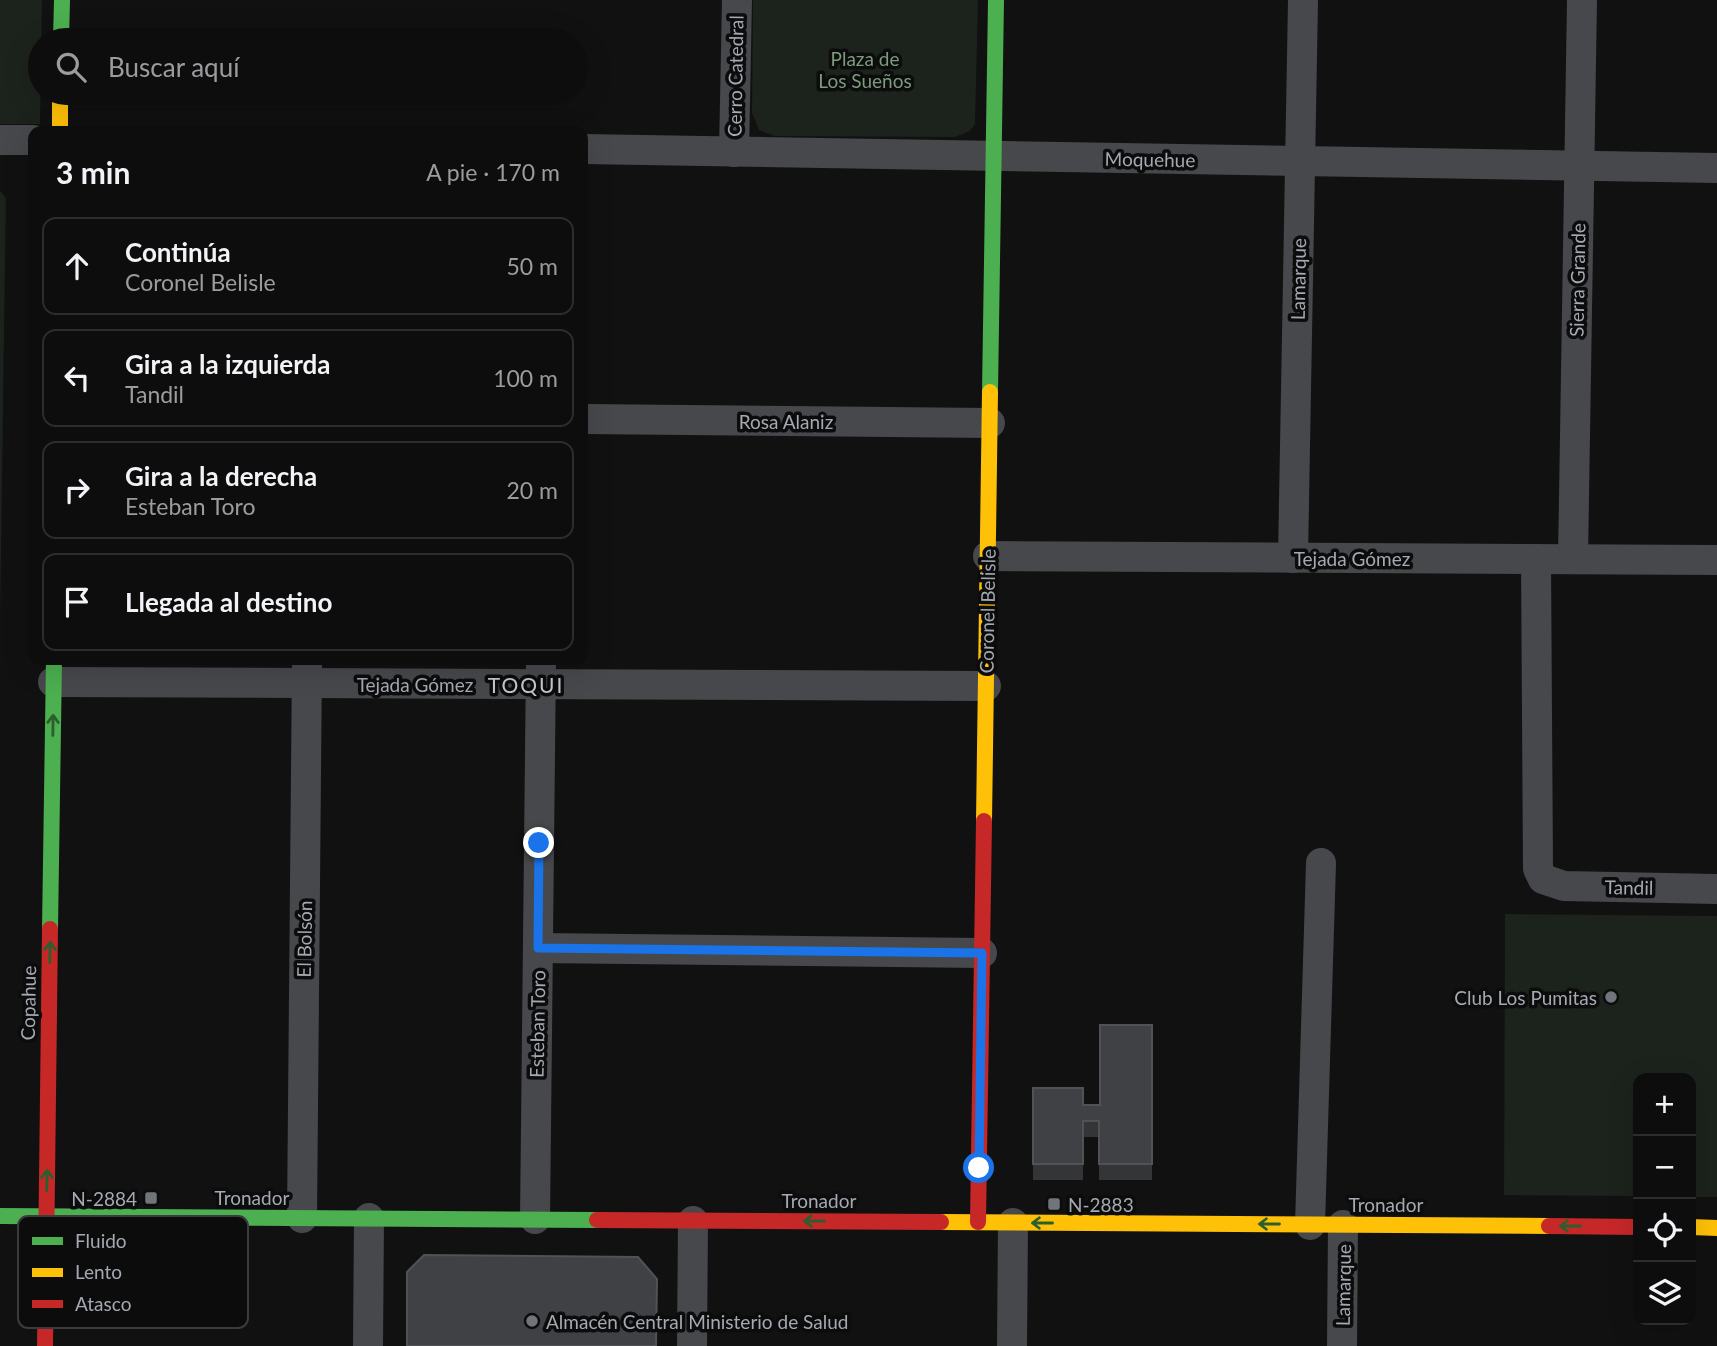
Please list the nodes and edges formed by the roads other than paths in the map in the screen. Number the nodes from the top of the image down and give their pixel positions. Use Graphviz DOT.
graph roads {
  1 [pos="62,0"];
  2 [pos="737,0"];
  3 [pos="996,0"];
  4 [pos="1303,0"];
  5 [pos="1582,0"];
  6 [pos="61,28"];
  7 [pos="60,105"];
  8 [pos="60,126"];
  9 [pos="0,140"];
  10 [pos="28,141"];
  11 [pos="588,149"];
  12 [pos="734,152"];
  13 [pos="993,156"];
  14 [pos="1300,161"];
  15 [pos="1579,166"];
  16 [pos="1717,168"];
  17 [pos="588,419"];
  18 [pos="990,423"];
  19 [pos="988,556"];
  20 [pos="1293,558"];
  21 [pos="1536,559"];
  22 [pos="1573,559"];
  23 [pos="1717,560"];
  24 [pos="53,671"];
  25 [pos="307,672"];
  26 [pos="541,672"];
  27 [pos="986,686"];
  28 [pos="1321,863"];
  29 [pos="1717,889"];
  30 [pos="538,948"];
  31 [pos="982,953"];
  32 [pos="0,1216"];
  33 [pos="46,1216"];
  34 [pos="248,1218"];
  35 [pos="302,1218"];
  36 [pos="369,1218"];
  37 [pos="535,1219"];
  38 [pos="693,1221"];
  39 [pos="978,1222"];
  40 [pos="1013,1223"];
  41 [pos="1310,1225"];
  42 [pos="1343,1225"];
  43 [pos="1633,1227"];
  44 [pos="1696,1227"];
  45 [pos="1717,1227"];
  46 [pos="45,1328"];
  47 [pos="45,1346"];
  48 [pos="368,1346"];
  49 [pos="692,1346"];
  50 [pos="1012,1346"];
  51 [pos="1342,1346"];
  1 -- 6 [label="street"];
  2 -- 12 [label="street, Cerro Catedral"];
  3 -- 13 [label="street, Coronel Belisle"];
  4 -- 14 [label="street, Lamarque"];
  5 -- 15 [label="street, Sierra Grande"];
  7 -- 8 [label="street"];
  9 -- 10 [label="street"];
  11 -- 12 [label="street, Moquehue"];
  12 -- 13 [label="street, Moquehue"];
  13 -- 14 [label="street, Moquehue"];
  13 -- 18 [label="street, Coronel Belisle"];
  14 -- 15 [label="street, Moquehue"];
  14 -- 20 [label="street, Lamarque"];
  15 -- 16 [label="street, Moquehue"];
  15 -- 22 [label="street, Sierra Grande"];
  17 -- 18 [label="street, Rosa Alaniz"];
  18 -- 19 [label="street, Coronel Belisle"];
  19 -- 20 [label="street, Tejada Gómez"];
  19 -- 27 [label="street, Coronel Belisle"];
  20 -- 21 [label="street, Tejada Gómez"];
  21 -- 22 [label="street, Tejada Gómez"];
  21 -- 29 [label="street, Tandil"];
  22 -- 23 [label="street, Tejada Gómez"];
  24 -- 25 [label="street, Tejada Gómez"];
  33 -- 24 [label="street, Copahue, one-way"];
  25 -- 26 [label="street, Tejada Gómez"];
  25 -- 35 [label="street, El Bolsón"];
  26 -- 27 [label="street, Tejada Gómez"];
  26 -- 30 [label="street, Esteban Toro"];
  27 -- 31 [label="street, Coronel Belisle"];
  28 -- 41 [label="street"];
  30 -- 31 [label="street"];
  30 -- 37 [label="street, Esteban Toro"];
  31 -- 39 [label="street, Coronel Belisle"];
  32 -- 33 [label="street, Tronador"];
  34 -- 35 [label="street, Tronador"];
  35 -- 36 [label="street, Tronador"];
  36 -- 37 [label="street, Tronador"];
  36 -- 48 [label="street"];
  37 -- 38 [label="street, Tronador"];
  39 -- 38 [label="street, Tronador, one-way"];
  38 -- 49 [label="street"];
  39 -- 40 [label="street, Tronador"];
  41 -- 40 [label="street, Tronador, one-way"];
  40 -- 50 [label="street"];
  41 -- 42 [label="street, Tronador"];
  43 -- 42 [label="street, Tronador, one-way"];
  42 -- 51 [label="street, Lamarque"];
  44 -- 45 [label="street"];
  46 -- 47 [label="street, Copahue"];
}
